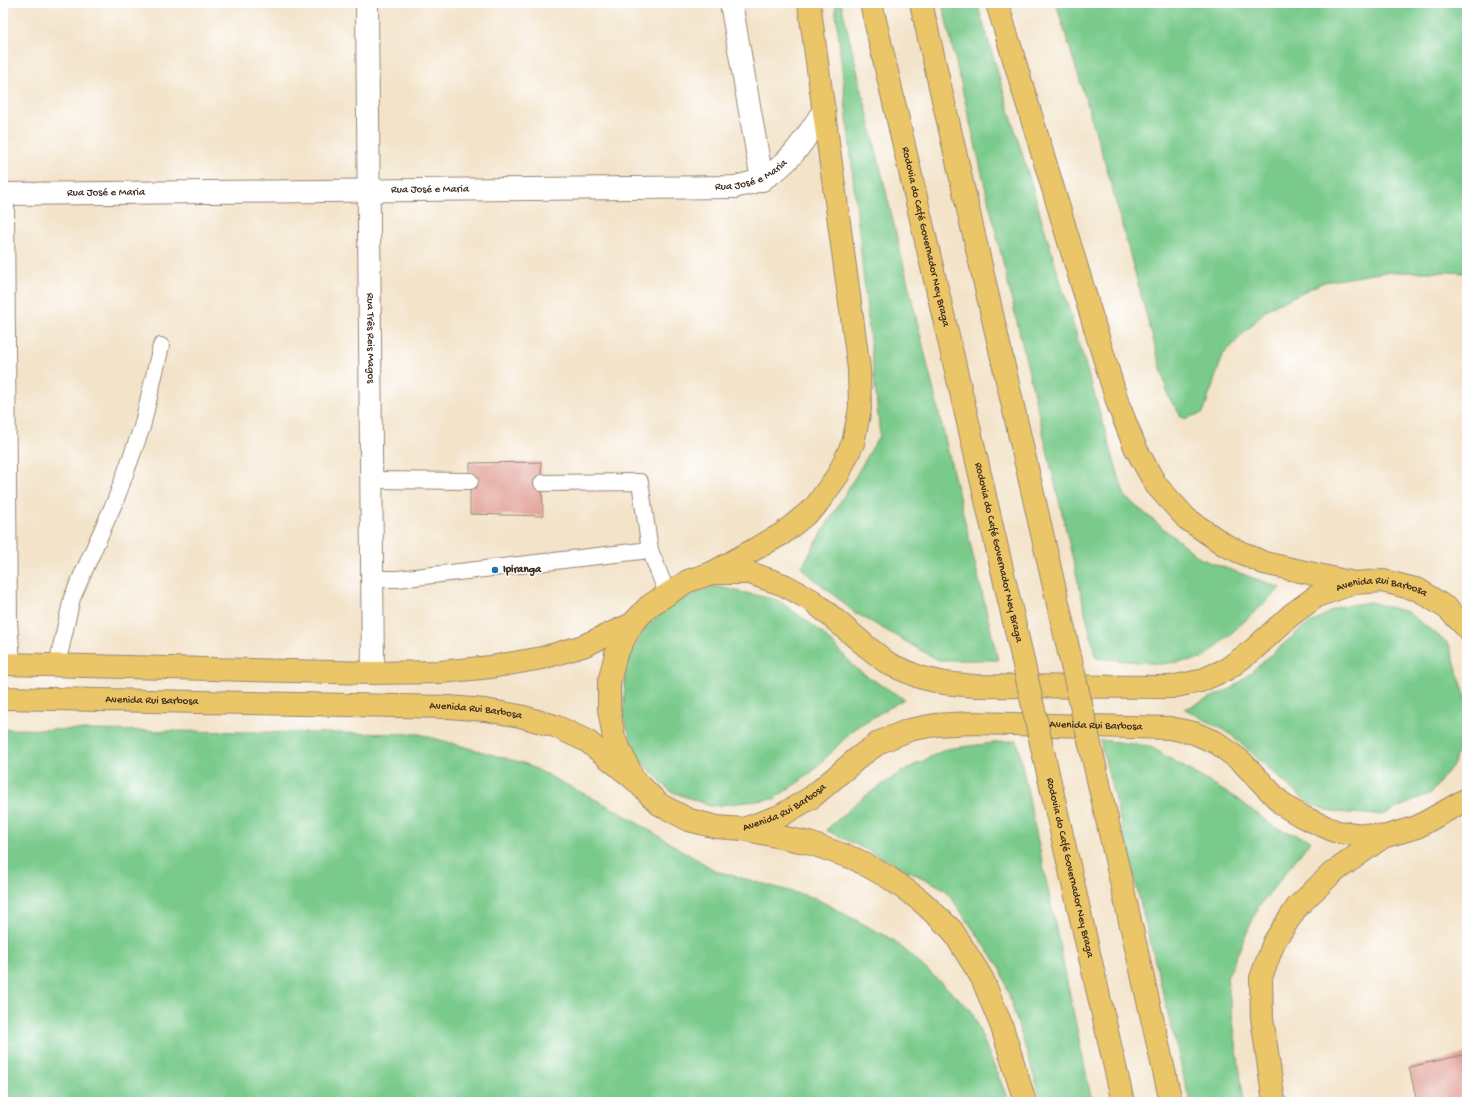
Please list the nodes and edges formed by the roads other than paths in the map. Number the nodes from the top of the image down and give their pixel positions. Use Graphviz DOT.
graph roads {
  1 [pos="367,3"];
  2 [pos="731,3"];
  3 [pos="808,3"];
  4 [pos="871,3"];
  5 [pos="921,3"];
  6 [pos="997,3"];
  7 [pos="824,110"];
  8 [pos="762,180"];
  9 [pos="369,190"];
  10 [pos="3,194"];
  11 [pos="3,206"];
  12 [pos="161,346"];
  13 [pos="372,480"];
  14 [pos="470,481"];
  15 [pos="542,483"];
  16 [pos="650,550"];
  17 [pos="712,573"];
  18 [pos="372,579"];
  19 [pos="1354,583"];
  20 [pos="667,593"];
  21 [pos="632,624"];
  22 [pos="1467,628"];
  23 [pos="6,664"];
  24 [pos="57,665"];
  25 [pos="373,673"];
  26 [pos="3,698"];
  27 [pos="634,779"];
  28 [pos="1466,799"];
  29 [pos="743,829"];
  30 [pos="1383,837"];
  31 [pos="1025,1102"];
  32 [pos="1123,1102"];
  33 [pos="1171,1102"];
  34 [pos="1274,1102"];
  1 -- 9 [label="street, Rua Três Reis Magos"];
  2 -- 8 [label="street"];
  3 -- 7 [label="main road"];
  4 -- 32 [label="main road, Rodovia do Café Governador Ney Braga, bridge"];
  5 -- 33 [label="main road, bridge"];
  6 -- 19 [label="main road"];
  7 -- 8 [label="street, Rua José e Maria"];
  7 -- 17 [label="main road"];
  8 -- 9 [label="street, Rua José e Maria"];
  9 -- 10 [label="street, Rua José e Maria"];
  9 -- 13 [label="street, Rua Três Reis Magos"];
  11 -- 23 [label="street"];
  12 -- 24 [label="lane"];
  13 -- 14 [label="lane"];
  13 -- 18 [label="street, Rua Três Reis Magos"];
  15 -- 16 [label="lane"];
  16 -- 18 [label="lane"];
  16 -- 20 [label="lane"];
  17 -- 19 [label="main road, Avenida Rui Barbosa"];
  17 -- 20 [label="main road, Avenida Rui Barbosa"];
  18 -- 25 [label="street, Rua Três Reis Magos"];
  19 -- 22 [label="main road, Avenida Rui Barbosa"];
  20 -- 21 [label="main road, Avenida Rui Barbosa"];
  21 -- 25 [label="main road, Avenida Rui Barbosa"];
  21 -- 27 [label="main road"];
  23 -- 24 [label="main road, Avenida Rui Barbosa"];
  24 -- 25 [label="main road, Avenida Rui Barbosa"];
  26 -- 27 [label="main road, Avenida Rui Barbosa"];
  27 -- 29 [label="main road, Avenida Rui Barbosa"];
  28 -- 30 [label="main road, Avenida Rui Barbosa"];
  29 -- 30 [label="main road, Avenida Rui Barbosa"];
  29 -- 31 [label="main road"];
  30 -- 34 [label="main road"];
}
